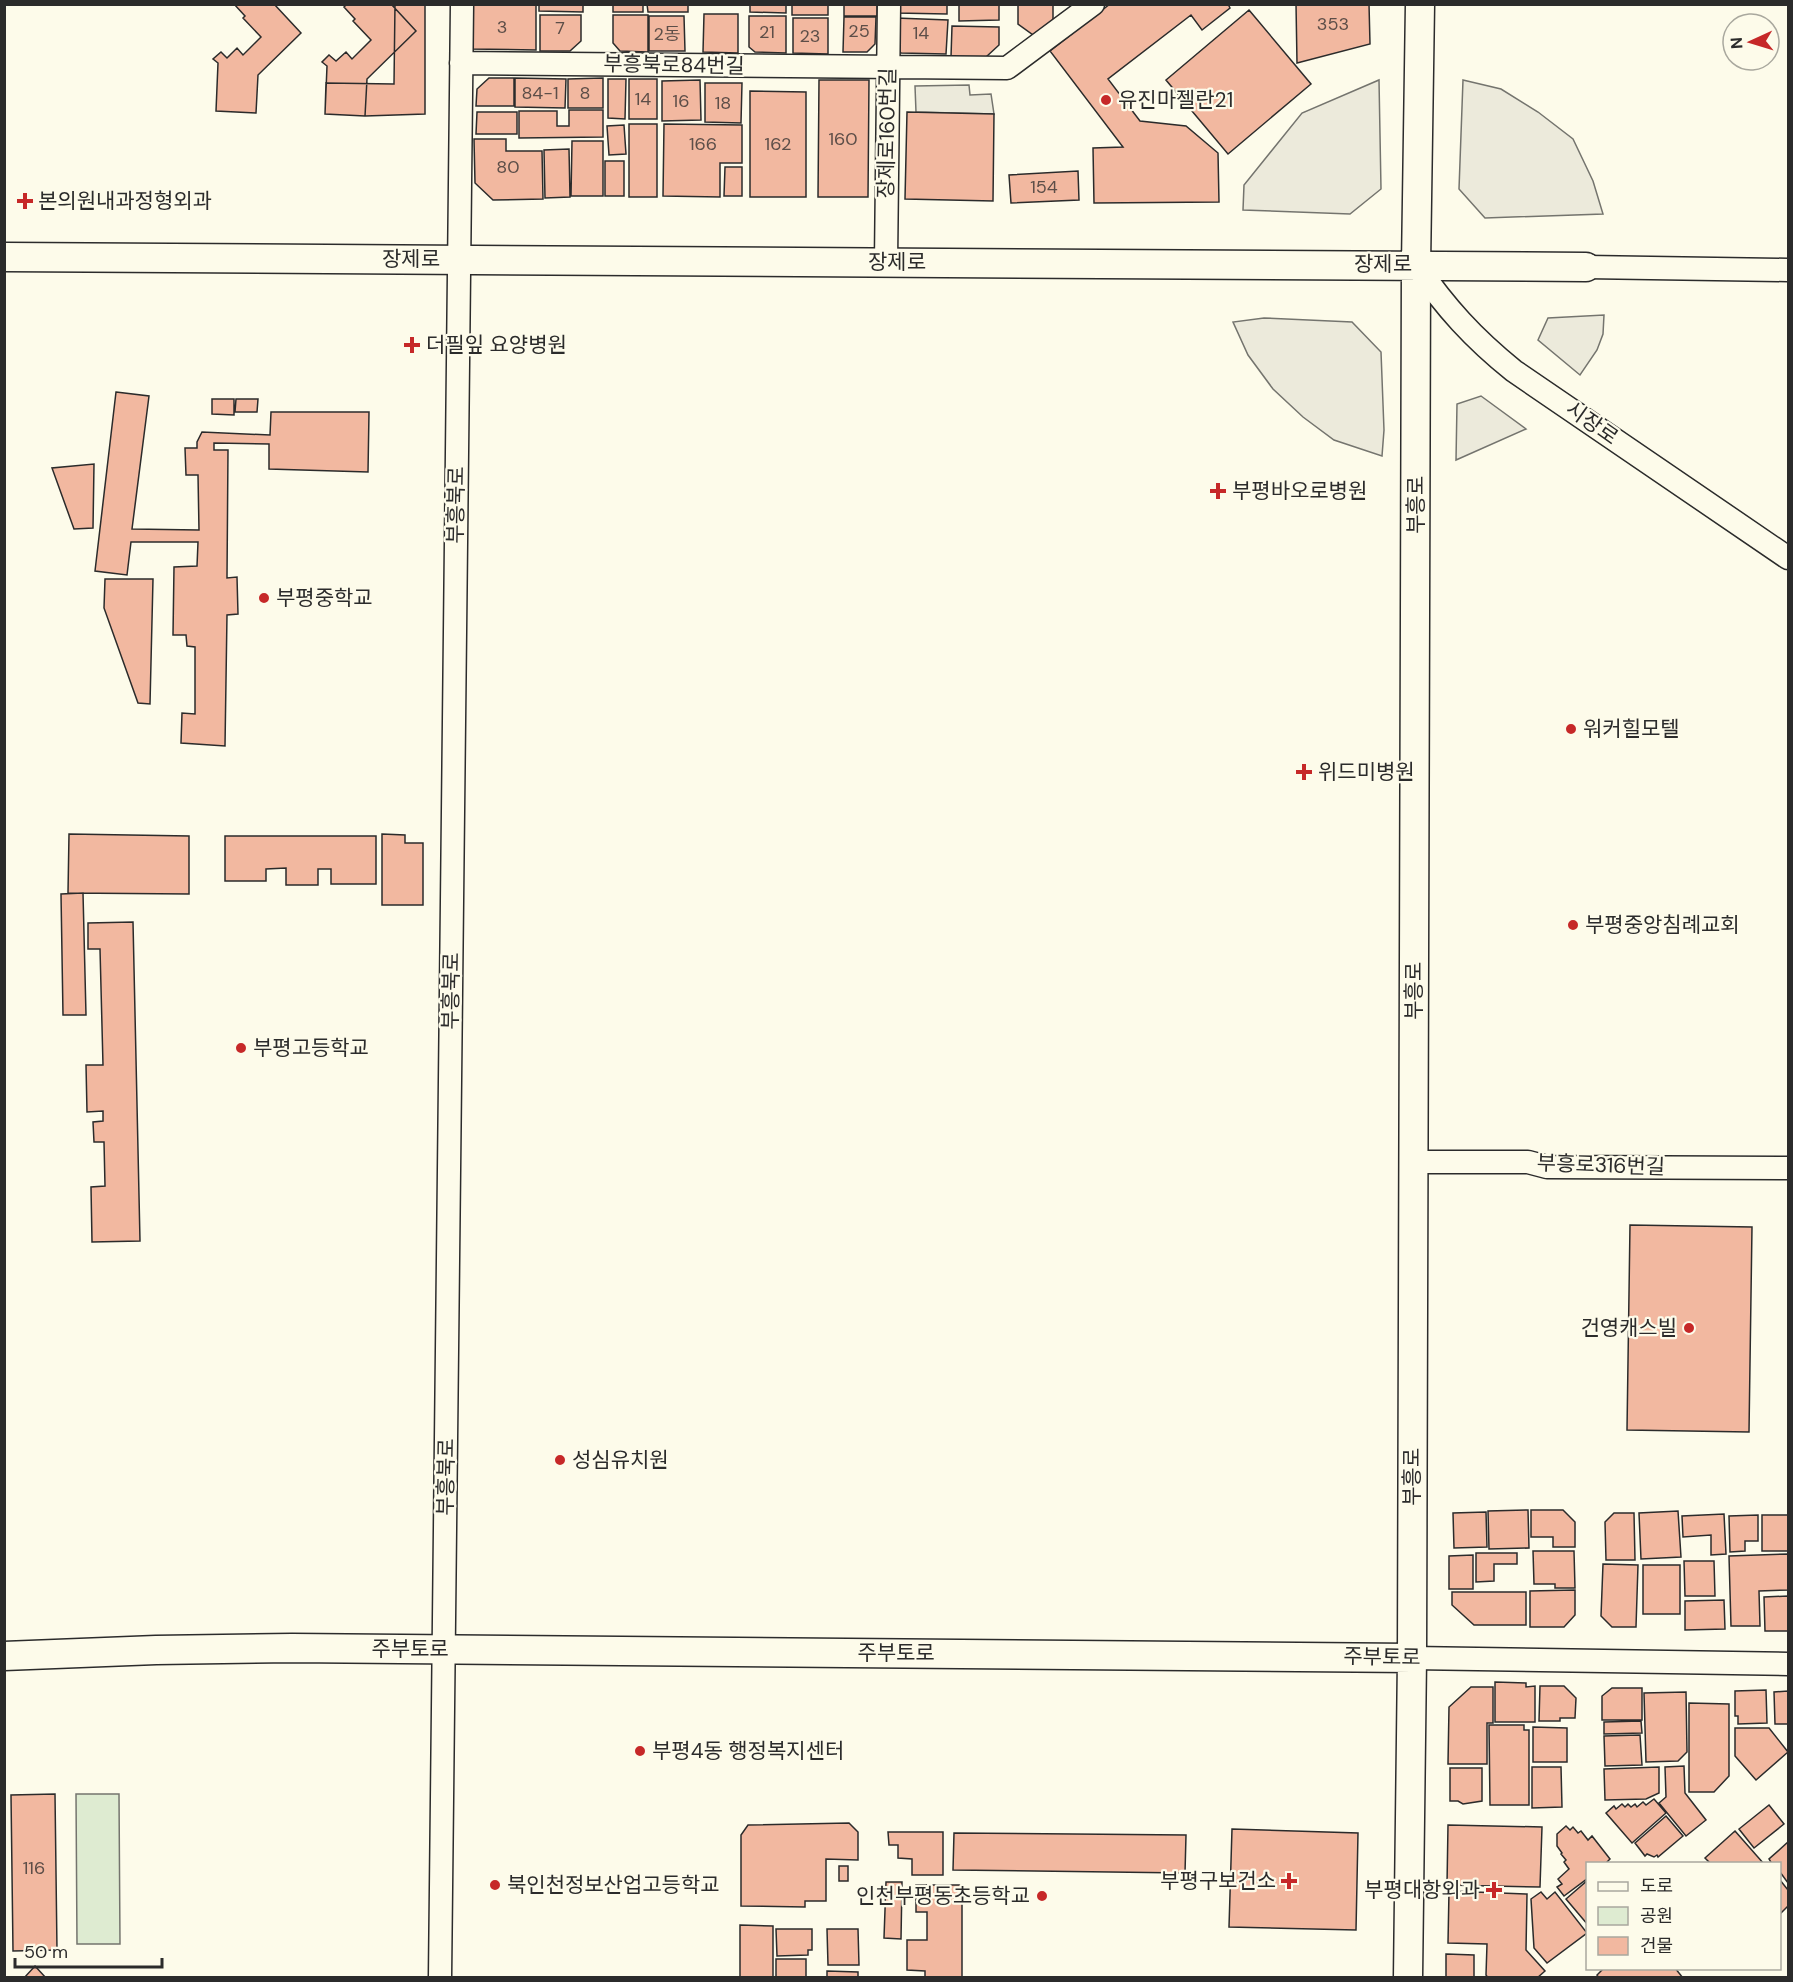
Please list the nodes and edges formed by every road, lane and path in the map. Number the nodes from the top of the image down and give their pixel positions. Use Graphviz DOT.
graph roads {
  1 [pos="462,4"];
  2 [pos="889,4"];
  3 [pos="1093,4"];
  4 [pos="1420,4"];
  5 [pos="461,63"];
  6 [pos="888,68"];
  7 [pos="4,257"];
  8 [pos="459,259"];
  9 [pos="886,262"];
  10 [pos="1416,265"];
  11 [pos="1586,267"];
  12 [pos="1788,270"];
  13 [pos="1788,558"];
  14 [pos="1413,1162"];
  15 [pos="1788,1168"];
  16 [pos="444,1649"];
  17 [pos="4,1656"];
  18 [pos="1412,1658"];
  19 [pos="1788,1664"];
  20 [pos="440,1977"];
  21 [pos="1408,1977"];
  1 -- 5 [label="street, 부흥북로"];
  2 -- 6 [label="street, 장제로160번길"];
  3 -- 6 [label="street, 부흥북로84번길"];
  4 -- 10 [label="main road, 부흥로"];
  5 -- 6 [label="street, 부흥북로84번길"];
  5 -- 8 [label="street, 부흥북로"];
  6 -- 9 [label="street, 장제로160번길"];
  7 -- 8 [label="main road, 장제로"];
  8 -- 9 [label="main road, 장제로"];
  8 -- 16 [label="street, 부흥북로"];
  9 -- 10 [label="main road, 장제로"];
  10 -- 11 [label="main road, 장제로"];
  10 -- 13 [label="street, 시장로"];
  10 -- 14 [label="main road, 부흥로"];
  11 -- 12 [label="street, 장제로"];
  14 -- 15 [label="street, 부흥로316번길"];
  14 -- 18 [label="main road, 부흥로"];
  16 -- 17 [label="main road, 주부토로"];
  16 -- 18 [label="main road, 주부토로"];
  16 -- 20 [label="street, 부흥북로"];
  18 -- 19 [label="street, 주부토로"];
  18 -- 21 [label="main road, 부흥로"];
}
